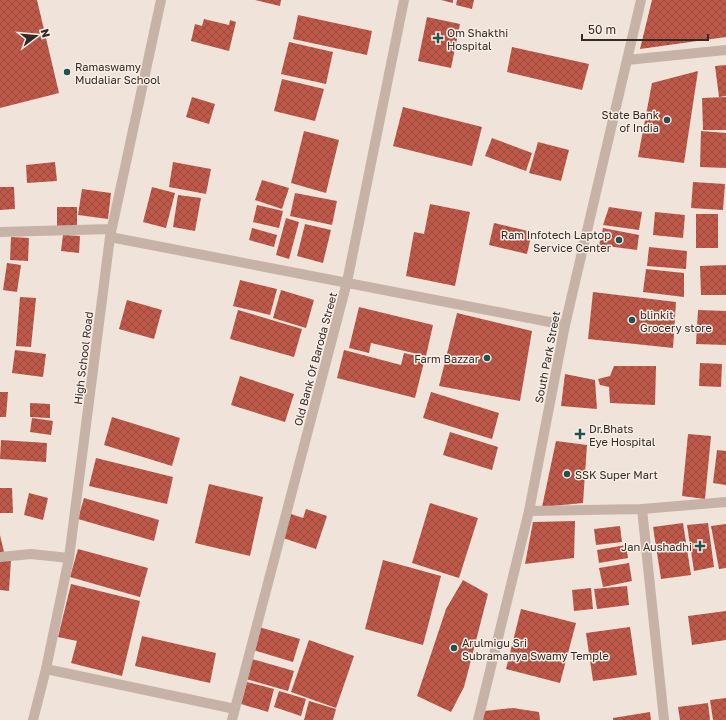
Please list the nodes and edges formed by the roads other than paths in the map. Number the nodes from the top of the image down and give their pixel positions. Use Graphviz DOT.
graph roads {
  1 [pos="161,0"];
  2 [pos="404,0"];
  3 [pos="641,0"];
  4 [pos="726,50"];
  5 [pos="627,60"];
  6 [pos="0,232"];
  7 [pos="111,233"];
  8 [pos="347,282"];
  9 [pos="565,325"];
  10 [pos="726,502"];
  11 [pos="642,509"];
  12 [pos="529,511"];
  13 [pos="0,557"];
  14 [pos="69,558"];
  15 [pos="46,669"];
  16 [pos="235,709"];
  17 [pos="33,720"];
  18 [pos="232,720"];
  19 [pos="478,720"];
  20 [pos="664,720"];
  1 -- 7 [label="street, High School Road"];
  2 -- 8 [label="street, Old Bank Of Baroda Street"];
  3 -- 5 [label="street, South Park Street"];
  4 -- 5 [label="street"];
  5 -- 9 [label="street, South Park Street"];
  6 -- 7 [label="street"];
  7 -- 8 [label="street"];
  7 -- 14 [label="street, High School Road"];
  8 -- 9 [label="street"];
  8 -- 16 [label="street, Old Bank Of Baroda Street"];
  9 -- 12 [label="street, South Park Street"];
  10 -- 11 [label="street"];
  11 -- 12 [label="street"];
  11 -- 20 [label="street"];
  12 -- 19 [label="street, South Park Street"];
  13 -- 14 [label="street"];
  14 -- 15 [label="street, High School Road"];
  15 -- 16 [label="street"];
  15 -- 17 [label="street, High School Road"];
  16 -- 18 [label="street, Old Bank Of Baroda Street"];
}
